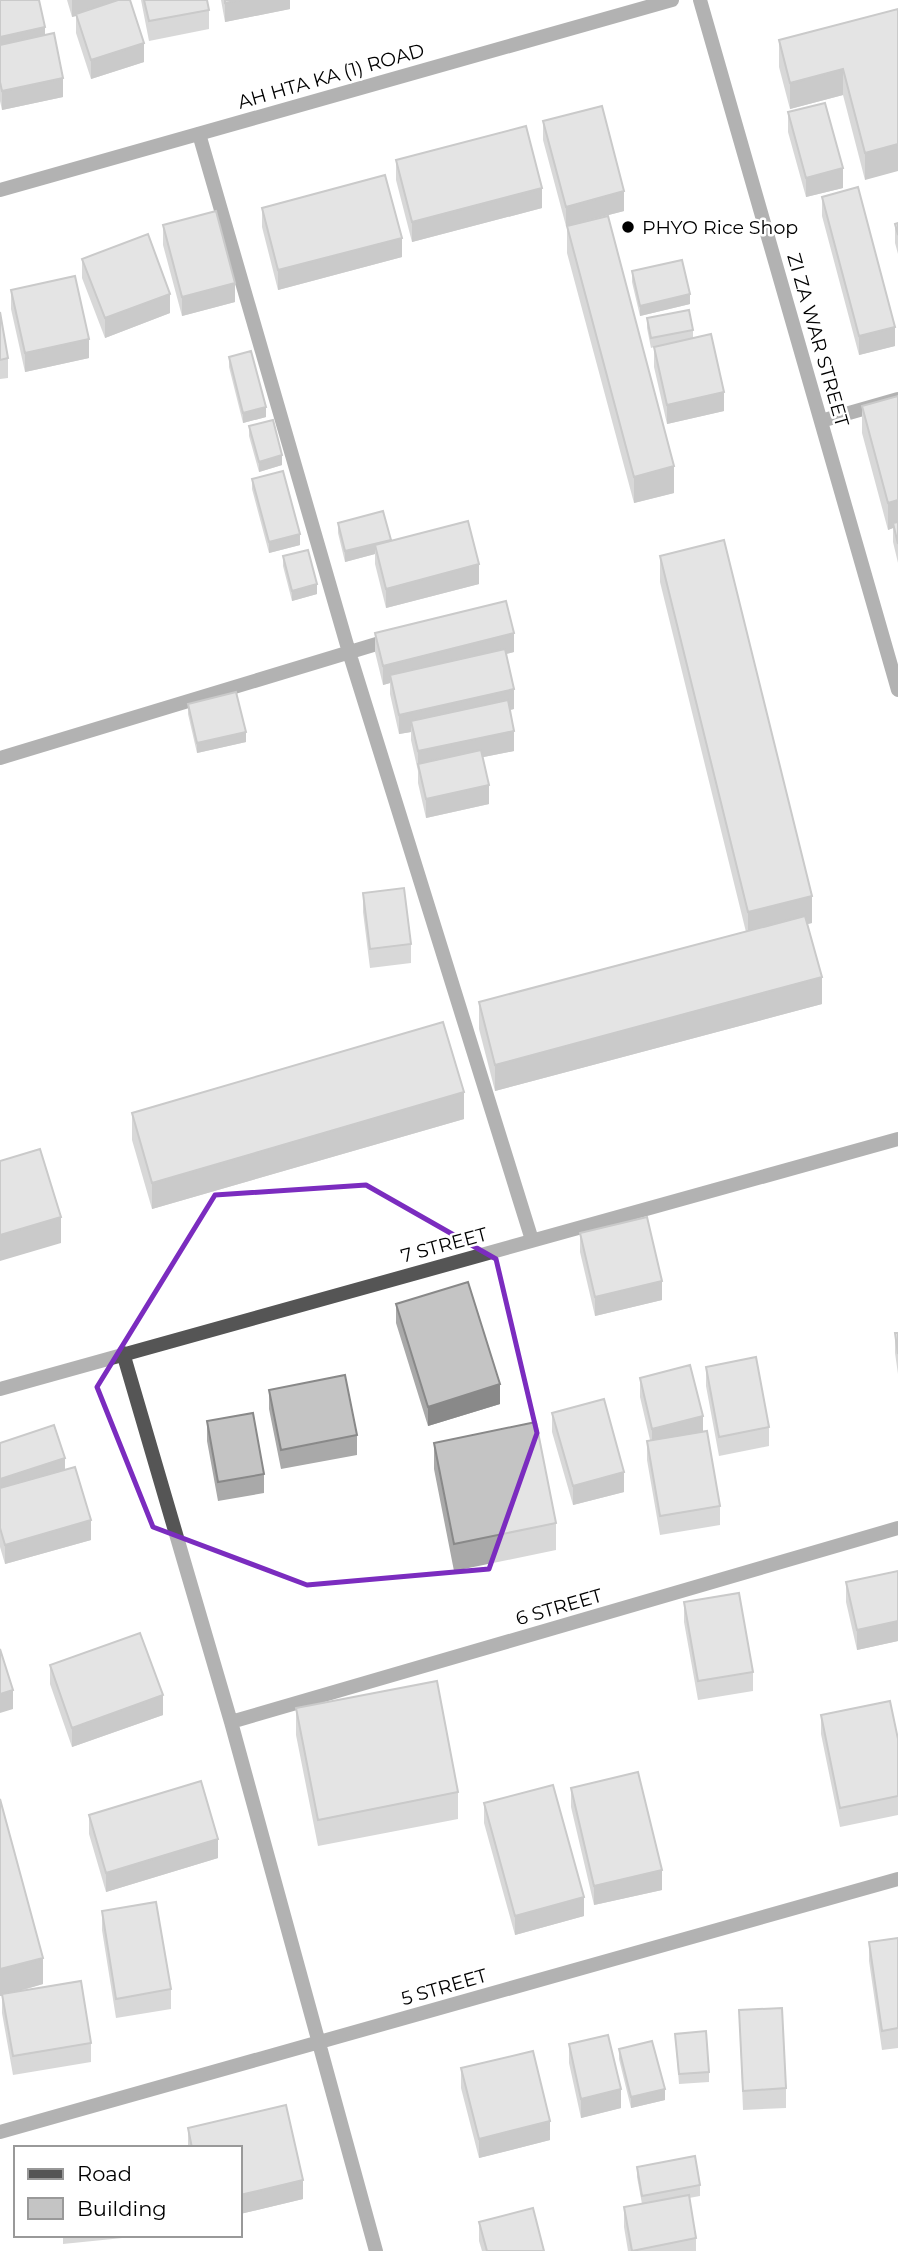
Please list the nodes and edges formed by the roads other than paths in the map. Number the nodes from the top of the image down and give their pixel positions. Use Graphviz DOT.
graph roads {
  1 [pos="672,0"];
  2 [pos="700,0"];
  3 [pos="199,134"];
  4 [pos="0,190"];
  5 [pos="898,399"];
  6 [pos="821,421"];
  7 [pos="401,637"];
  8 [pos="349,652"];
  9 [pos="898,690"];
  10 [pos="0,758"];
  11 [pos="898,1139"];
  12 [pos="532,1240"];
  13 [pos="123,1353"];
  14 [pos="0,1389"];
  15 [pos="898,1528"];
  16 [pos="231,1722"];
  17 [pos="898,1879"];
  18 [pos="319,2042"];
  19 [pos="0,2132"];
  20 [pos="376,2251"];
  1 -- 3 [label="street, AH HTA KA (1) ROAD"];
  2 -- 6 [label="street, ZI ZA WAR STREET"];
  3 -- 4 [label="street, AH HTA KA (1) ROAD"];
  3 -- 8 [label="street"];
  5 -- 6 [label="street"];
  6 -- 9 [label="street, ZI ZA WAR STREET"];
  7 -- 8 [label="street"];
  8 -- 10 [label="street"];
  8 -- 12 [label="street"];
  11 -- 12 [label="street, 7 STREET"];
  12 -- 13 [label="street, 7 STREET"];
  13 -- 14 [label="street, 7 STREET"];
  13 -- 16 [label="street"];
  15 -- 16 [label="street, 6 STREET"];
  16 -- 18 [label="street"];
  17 -- 18 [label="street, 5 STREET"];
  18 -- 19 [label="street, 5 STREET"];
  18 -- 20 [label="street"];
}
